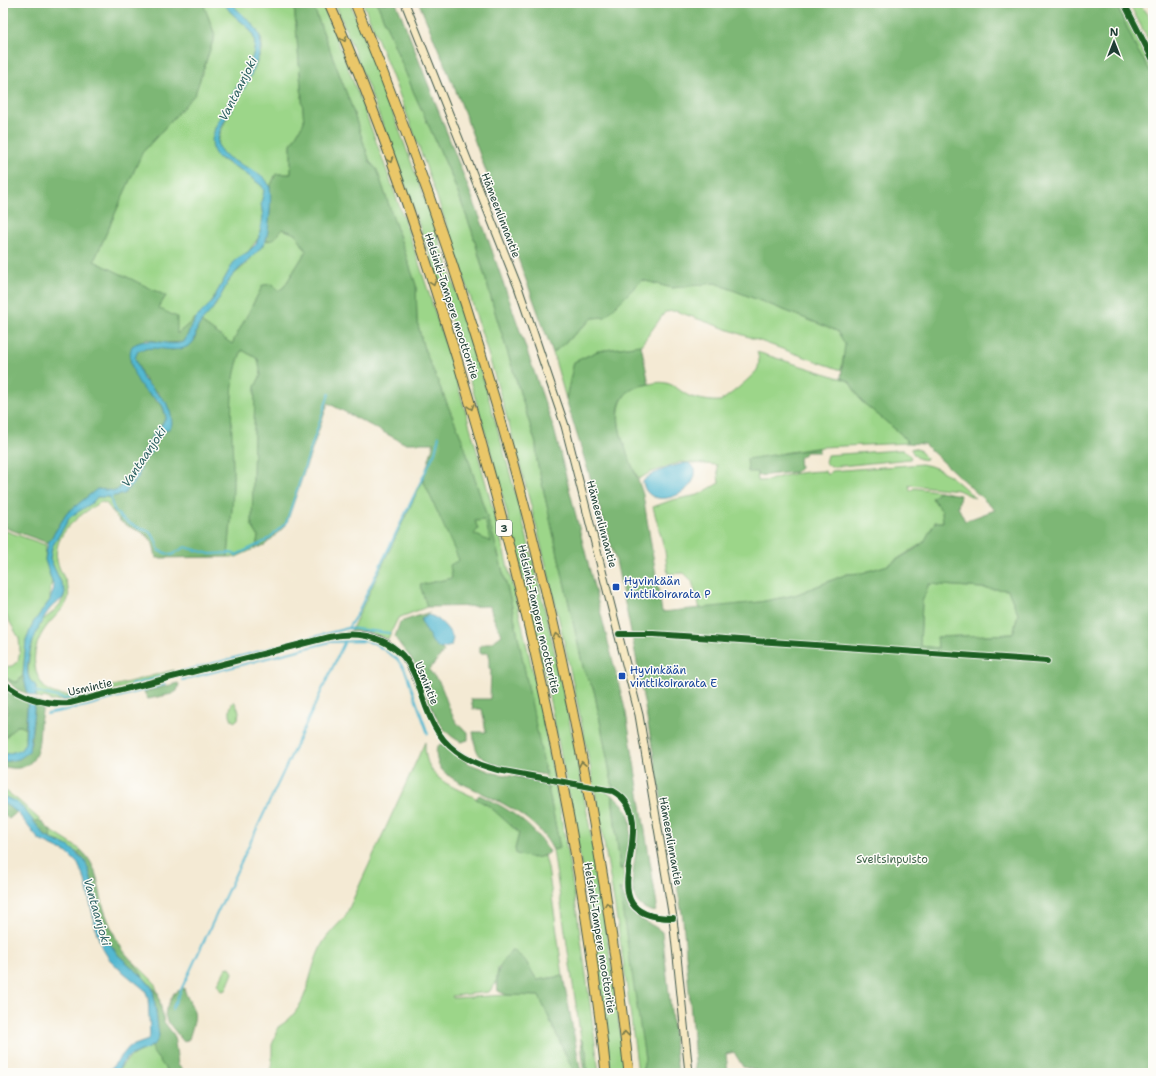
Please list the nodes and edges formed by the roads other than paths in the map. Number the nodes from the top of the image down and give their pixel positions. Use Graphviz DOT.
graph roads {
  1 [pos="329,3"];
  2 [pos="355,3"];
  3 [pos="405,3"];
  4 [pos="1124,3"];
  5 [pos="1153,60"];
  6 [pos="619,634"];
  7 [pos="1048,661"];
  8 [pos="3,682"];
  9 [pos="673,918"];
  10 [pos="606,1073"];
  11 [pos="629,1073"];
  12 [pos="689,1073"];
  1 -- 10 [label="highway, Helsinki-Tampere moottoritie / 3, one-way"];
  11 -- 2 [label="highway, Helsinki-Tampere moottoritie / 3, one-way"];
  3 -- 6 [label="main road, Hämeenlinnantie"];
  4 -- 5 [label="street"];
  6 -- 7 [label="street"];
  6 -- 9 [label="main road, Hämeenlinnantie"];
  8 -- 9 [label="street, Usmintie, bridge"];
  9 -- 12 [label="main road, Hämeenlinnantie"];
}
